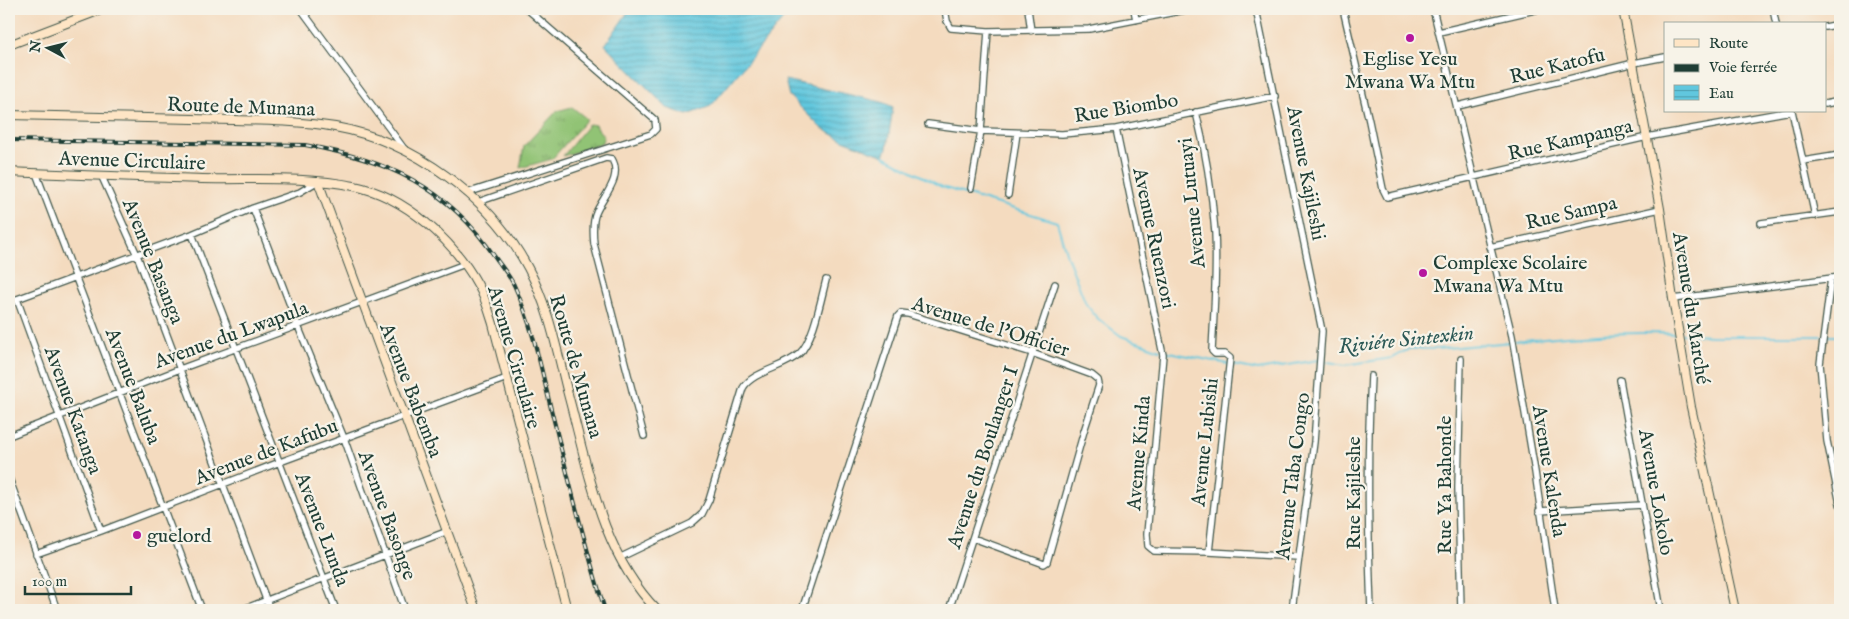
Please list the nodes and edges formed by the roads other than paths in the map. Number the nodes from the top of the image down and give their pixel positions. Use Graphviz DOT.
graph roads {
  1 [pos="103,9"];
  2 [pos="301,9"];
  3 [pos="527,9"];
  4 [pos="945,9"];
  5 [pos="1028,9"];
  6 [pos="1134,9"];
  7 [pos="1190,9"];
  8 [pos="1256,9"];
  9 [pos="1342,9"];
  10 [pos="1433,9"];
  11 [pos="1539,9"];
  12 [pos="1623,9"];
  13 [pos="1773,9"];
  14 [pos="1136,20"];
  15 [pos="1776,22"];
  16 [pos="1840,24"];
  17 [pos="1826,27"];
  18 [pos="1031,31"];
  19 [pos="988,32"];
  20 [pos="1439,32"];
  21 [pos="9,45"];
  22 [pos="1664,57"];
  23 [pos="1634,63"];
  24 [pos="1275,96"];
  25 [pos="1840,101"];
  26 [pos="1826,104"];
  27 [pos="1458,106"];
  28 [pos="1196,112"];
  29 [pos="1785,112"];
  30 [pos="1791,112"];
  31 [pos="9,115"];
  32 [pos="928,124"];
  33 [pos="1116,129"];
  34 [pos="981,131"];
  35 [pos="1017,133"];
  36 [pos="1647,137"];
  37 [pos="406,152"];
  38 [pos="1840,155"];
  39 [pos="1803,160"];
  40 [pos="9,172"];
  41 [pos="36,173"];
  42 [pos="102,177"];
  43 [pos="1474,177"];
  44 [pos="318,181"];
  45 [pos="971,188"];
  46 [pos="467,192"];
  47 [pos="1008,195"];
  48 [pos="478,202"];
  49 [pos="253,208"];
  50 [pos="1660,209"];
  51 [pos="1840,212"];
  52 [pos="1815,216"];
  53 [pos="1760,223"];
  54 [pos="192,234"];
  55 [pos="1490,247"];
  56 [pos="137,255"];
  57 [pos="465,264"];
  58 [pos="1840,277"];
  59 [pos="76,278"];
  60 [pos="1831,278"];
  61 [pos="826,280"];
  62 [pos="1055,284"];
  63 [pos="1673,299"];
  64 [pos="17,300"];
  65 [pos="9,302"];
  66 [pos="362,303"];
  67 [pos="298,326"];
  68 [pos="1322,344"];
  69 [pos="236,348"];
  70 [pos="1212,351"];
  71 [pos="1032,353"];
  72 [pos="1163,355"];
  73 [pos="1461,359"];
  74 [pos="180,369"];
  75 [pos="1371,376"];
  76 [pos="507,378"];
  77 [pos="1620,380"];
  78 [pos="119,393"];
  79 [pos="59,416"];
  80 [pos="404,416"];
  81 [pos="9,436"];
  82 [pos="644,436"];
  83 [pos="344,438"];
  84 [pos="280,462"];
  85 [pos="9,478"];
  86 [pos="223,484"];
  87 [pos="1840,504"];
  88 [pos="1642,505"];
  89 [pos="162,507"];
  90 [pos="1539,511"];
  91 [pos="101,531"];
  92 [pos="448,531"];
  93 [pos="972,538"];
  94 [pos="1209,552"];
  95 [pos="36,554"];
  96 [pos="385,555"];
  97 [pos="1298,557"];
  98 [pos="619,558"];
  99 [pos="324,578"];
  100 [pos="267,601"];
  101 [pos="57,610"];
  102 [pos="202,610"];
  103 [pos="241,610"];
  104 [pos="270,610"];
  105 [pos="336,610"];
  106 [pos="405,610"];
  107 [pos="476,610"];
  108 [pos="567,610"];
  109 [pos="657,610"];
  110 [pos="802,610"];
  111 [pos="949,610"];
  112 [pos="1292,610"];
  113 [pos="1371,610"];
  114 [pos="1461,610"];
  115 [pos="1555,610"];
  116 [pos="1661,610"];
  117 [pos="1735,610"];
  1 -- 21 [label="street"];
  2 -- 37 [label="street"];
  3 -- 46 [label="street"];
  4 -- 19 [label="street"];
  5 -- 18 [label="street"];
  6 -- 14 [label="street"];
  7 -- 14 [label="street"];
  8 -- 24 [label="street, Avenue Kajileshi"];
  9 -- 43 [label="street, Rue Kampanga"];
  10 -- 20 [label="street, Avenue Kalenda"];
  11 -- 20 [label="street"];
  12 -- 23 [label="street, Avenue du Marché"];
  13 -- 15 [label="street"];
  14 -- 18 [label="street"];
  16 -- 17 [label="street"];
  18 -- 19 [label="street"];
  19 -- 34 [label="street"];
  20 -- 27 [label="street, Avenue Kalenda"];
  22 -- 23 [label="street, Rue Katofu"];
  23 -- 27 [label="street, Rue Katofu"];
  23 -- 36 [label="street, Avenue du Marché"];
  24 -- 28 [label="street, Rue Biombo"];
  24 -- 68 [label="street, Avenue Kajileshi"];
  25 -- 26 [label="street"];
  27 -- 43 [label="street, Avenue Kalenda"];
  28 -- 33 [label="street, Rue Biombo"];
  28 -- 70 [label="street, Avenue Lutuayi"];
  29 -- 36 [label="street, Rue Kampanga"];
  30 -- 39 [label="street"];
  31 -- 37 [label="street, Route de Munana"];
  32 -- 34 [label="street, Rue Biombo"];
  33 -- 35 [label="street, Rue Biombo"];
  33 -- 72 [label="street, Avenue Ruenzori"];
  34 -- 35 [label="street, Rue Biombo"];
  34 -- 45 [label="street"];
  35 -- 47 [label="street"];
  36 -- 43 [label="street, Rue Kampanga"];
  36 -- 50 [label="street, Avenue du Marché"];
  37 -- 46 [label="street, Route de Munana"];
  38 -- 39 [label="street"];
  39 -- 52 [label="street"];
  40 -- 41 [label="street, Avenue Circulaire"];
  41 -- 42 [label="street, Avenue Circulaire"];
  41 -- 59 [label="street, Avenue Baluba"];
  42 -- 44 [label="street, Avenue Circulaire"];
  42 -- 56 [label="street, Avenue Basanga"];
  43 -- 55 [label="street, Avenue Kalenda"];
  44 -- 49 [label="street"];
  44 -- 57 [label="street, Avenue Circulaire"];
  44 -- 66 [label="street, Avenue Babemba"];
  46 -- 48 [label="street, Route de Munana"];
  48 -- 82 [label="street"];
  48 -- 98 [label="street, Route de Munana"];
  49 -- 54 [label="street"];
  49 -- 67 [label="street, Avenue Basonge"];
  50 -- 55 [label="street, Rue Sampa"];
  50 -- 63 [label="street, Avenue du Marché"];
  51 -- 52 [label="street"];
  52 -- 53 [label="street"];
  54 -- 56 [label="street"];
  54 -- 69 [label="street, Avenue Lunda"];
  55 -- 90 [label="street, Avenue Kalenda"];
  56 -- 59 [label="street"];
  56 -- 74 [label="street, Avenue Basanga"];
  57 -- 66 [label="street, Avenue du Lwapula"];
  57 -- 76 [label="street, Avenue Circulaire"];
  58 -- 60 [label="street"];
  59 -- 64 [label="street"];
  59 -- 78 [label="street, Avenue Baluba"];
  60 -- 63 [label="street"];
  60 -- 87 [label="street"];
  61 -- 98 [label="street"];
  62 -- 71 [label="street, Avenue du Boulanger I"];
  63 -- 117 [label="street, Avenue du Marché"];
  64 -- 65 [label="street"];
  64 -- 79 [label="street, Avenue Katanga"];
  66 -- 67 [label="street, Avenue du Lwapula"];
  66 -- 80 [label="street, Avenue Babemba"];
  67 -- 69 [label="street, Avenue du Lwapula"];
  67 -- 83 [label="street, Avenue Basonge"];
  68 -- 97 [label="street, Avenue Taba Congo"];
  69 -- 74 [label="street, Avenue du Lwapula"];
  69 -- 84 [label="street, Avenue Lunda"];
  70 -- 94 [label="street, Avenue Lubishi"];
  71 -- 93 [label="street, Avenue du Boulanger I"];
  71 -- 93 [label="street, Avenue de l'Officier"];
  71 -- 110 [label="street, Avenue de l'Officier"];
  72 -- 94 [label="street, Avenue Kinda"];
  73 -- 114 [label="street, Rue Ya Bahonde"];
  74 -- 78 [label="street, Avenue du Lwapula"];
  74 -- 86 [label="street, Avenue Basanga"];
  75 -- 113 [label="street, Rue Kajileshe"];
  76 -- 80 [label="street, Avenue de Kafubu"];
  76 -- 108 [label="street, Avenue Circulaire"];
  77 -- 88 [label="street, Avenue Lokolo"];
  78 -- 79 [label="street, Avenue du Lwapula"];
  78 -- 89 [label="street, Avenue Baluba"];
  79 -- 81 [label="street, Avenue du Lwapula"];
  79 -- 91 [label="street, Avenue Katanga"];
  80 -- 83 [label="street, Avenue de Kafubu"];
  80 -- 92 [label="street, Avenue Babemba"];
  83 -- 84 [label="street, Avenue de Kafubu"];
  83 -- 96 [label="street, Avenue Basonge"];
  84 -- 86 [label="street, Avenue de Kafubu"];
  84 -- 99 [label="street, Avenue Lunda"];
  85 -- 95 [label="street"];
  86 -- 89 [label="street, Avenue de Kafubu"];
  86 -- 100 [label="street, Avenue Basanga"];
  88 -- 90 [label="street"];
  88 -- 116 [label="street, Avenue Lokolo"];
  89 -- 91 [label="street, Avenue de Kafubu"];
  89 -- 102 [label="street, Avenue Baluba"];
  90 -- 115 [label="street, Avenue Kalenda"];
  91 -- 95 [label="street, Avenue de Kafubu"];
  92 -- 96 [label="street"];
  92 -- 107 [label="street, Avenue Babemba"];
  93 -- 111 [label="street, Avenue du Boulanger I"];
  94 -- 97 [label="street"];
  95 -- 101 [label="street"];
  96 -- 99 [label="street"];
  96 -- 106 [label="street, Avenue Basonge"];
  97 -- 112 [label="street, Avenue Taba Congo"];
  98 -- 109 [label="street, Route de Munana"];
  99 -- 100 [label="street"];
  99 -- 105 [label="street, Avenue Lunda"];
  100 -- 103 [label="street"];
  100 -- 104 [label="street, Avenue Basanga"];
}
